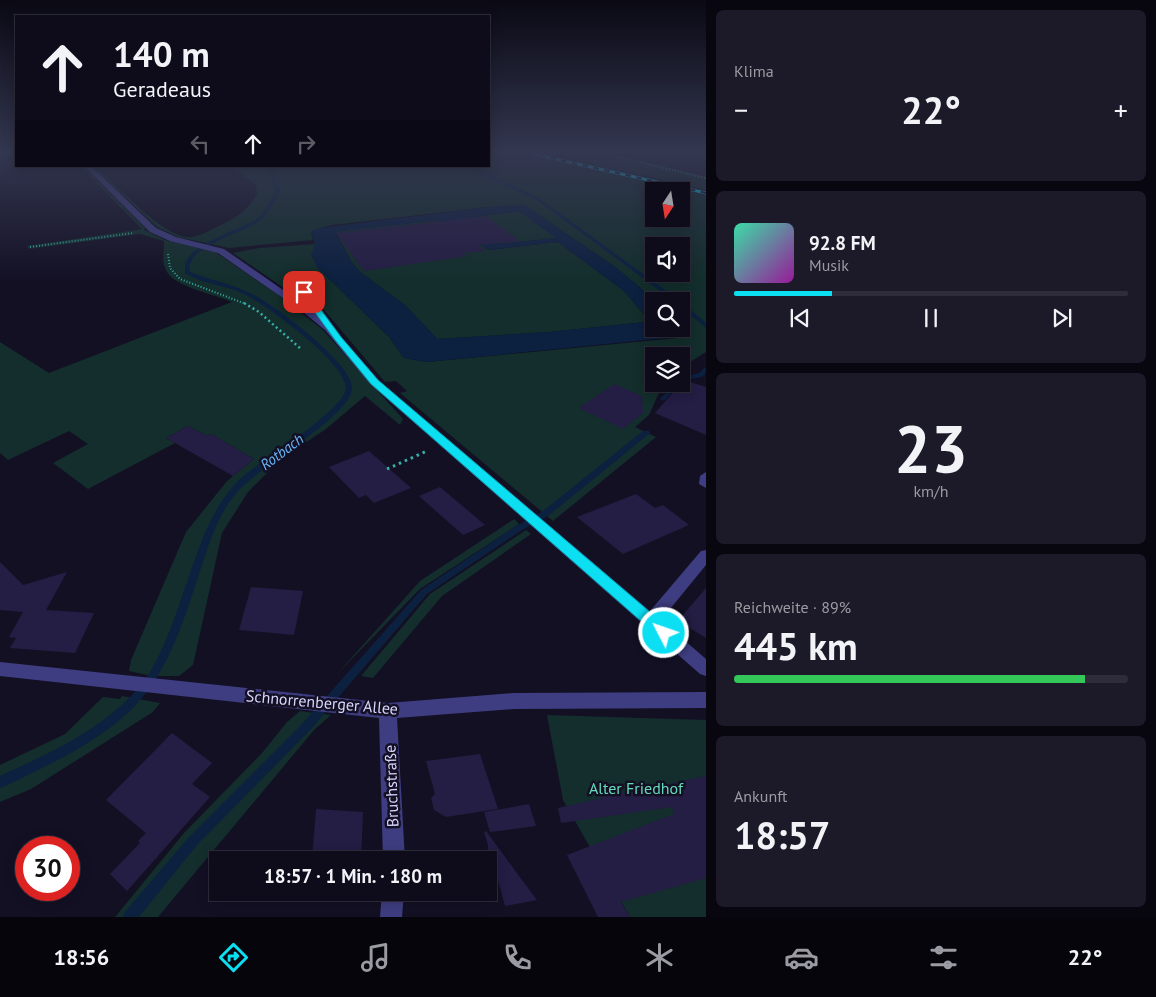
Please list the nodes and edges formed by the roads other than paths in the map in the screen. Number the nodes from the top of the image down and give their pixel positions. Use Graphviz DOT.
graph roads {
  1 [pos="118,196"];
  2 [pos="304,292"];
  3 [pos="338,338"];
  4 [pos="706,476"];
  5 [pos="706,484"];
  6 [pos="706,555"];
  7 [pos="650,621"];
  8 [pos="0,669"];
  9 [pos="706,669"];
  10 [pos="706,700"];
  11 [pos="388,711"];
  12 [pos="394,851"];
  13 [pos="392,901"];
  14 [pos="391,917"];
  1 -- 3 [label="street"];
  2 -- 3 [label="street"];
  3 -- 7 [label="street"];
  4 -- 5 [label="street"];
  6 -- 7 [label="street"];
  7 -- 9 [label="street"];
  8 -- 11 [label="street, Schnorrenberger Allee"];
  10 -- 11 [label="street, Schnorrenberger Allee"];
  11 -- 12 [label="street, Bruchstraße"];
  13 -- 14 [label="street"];
}
